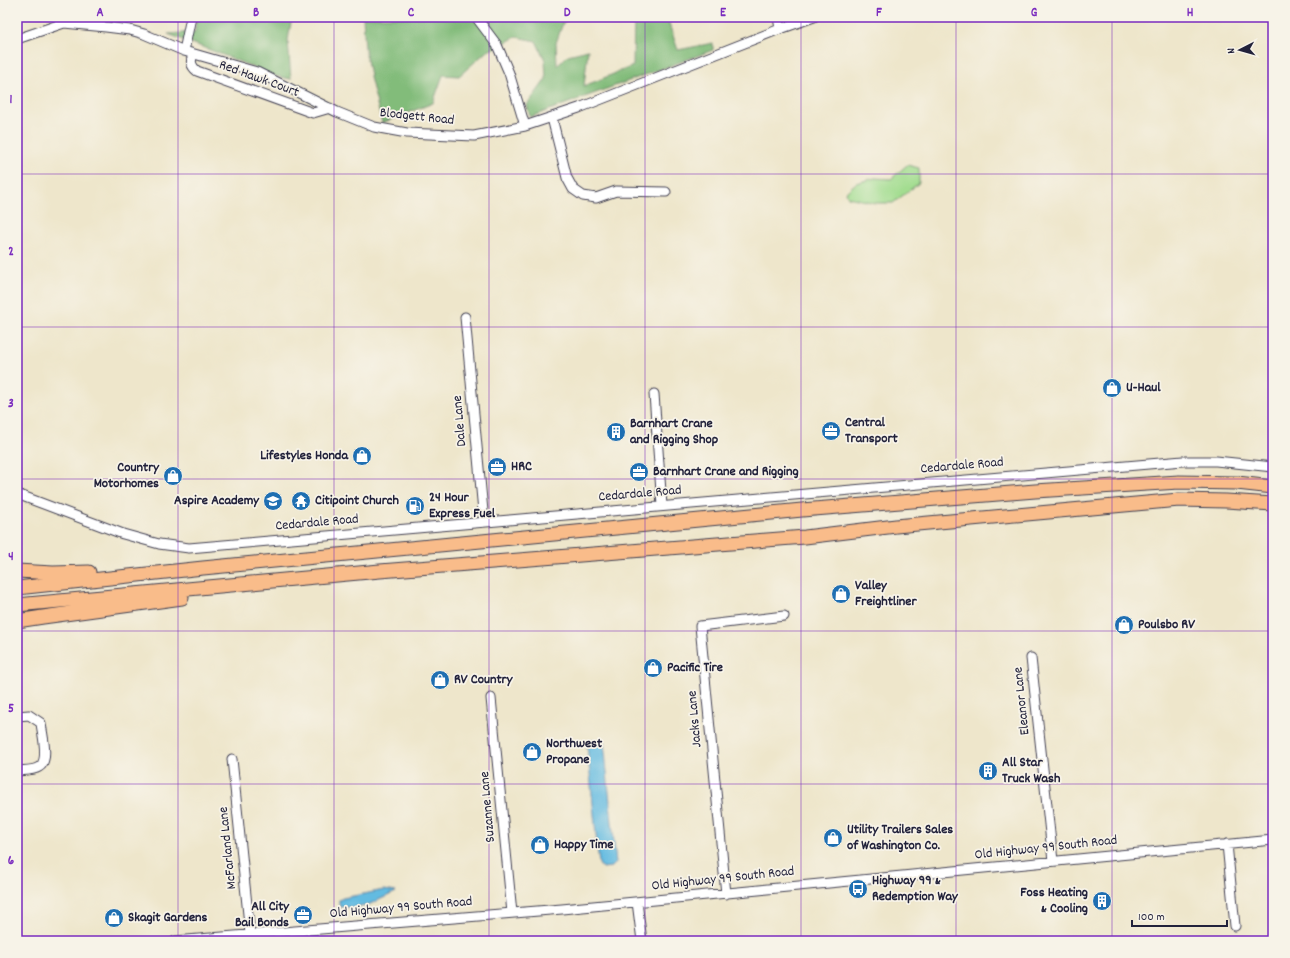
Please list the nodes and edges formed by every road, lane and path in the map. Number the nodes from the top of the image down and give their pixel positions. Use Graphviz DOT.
graph roads {
  1 [pos="191,17"];
  2 [pos="476,17"];
  3 [pos="778,17"];
  4 [pos="814,17"];
  5 [pos="780,29"];
  6 [pos="17,39"];
  7 [pos="188,53"];
  8 [pos="330,108"];
  9 [pos="552,118"];
  10 [pos="525,126"];
  11 [pos="666,192"];
  12 [pos="465,317"];
  13 [pos="654,394"];
  14 [pos="1273,467"];
  15 [pos="1273,487"];
  16 [pos="17,494"];
  17 [pos="1273,504"];
  18 [pos="662,506"];
  19 [pos="484,522"];
  20 [pos="203,568"];
  21 [pos="17,571"];
  22 [pos="380,571"];
  23 [pos="17,588"];
  24 [pos="17,605"];
  25 [pos="784,616"];
  26 [pos="17,621"];
  27 [pos="1031,658"];
  28 [pos="491,698"];
  29 [pos="17,716"];
  30 [pos="232,759"];
  31 [pos="17,771"];
  32 [pos="1273,840"];
  33 [pos="1227,844"];
  34 [pos="1053,861"];
  35 [pos="726,894"];
  36 [pos="638,902"];
  37 [pos="512,913"];
  38 [pos="1235,926"];
  39 [pos="250,934"];
  40 [pos="175,941"];
  41 [pos="642,941"];
  1 -- 7 [label="street"];
  2 -- 10 [label="street"];
  3 -- 5 [label="street"];
  4 -- 5 [label="street, Blodgett Road"];
  5 -- 9 [label="street, Blodgett Road"];
  6 -- 7 [label="street, Blodgett Road"];
  7 -- 8 [label="street, Blodgett Road"];
  7 -- 8 [label="street, Red Hawk Court"];
  8 -- 10 [label="street, Blodgett Road"];
  9 -- 10 [label="street, Blodgett Road"];
  9 -- 11 [label="street"];
  12 -- 19 [label="street, Dale Lane"];
  13 -- 18 [label="street"];
  14 -- 18 [label="street, Cedardale Road"];
  15 -- 20 [label="highway"];
  16 -- 19 [label="street, Cedardale Road"];
  17 -- 22 [label="highway"];
  18 -- 19 [label="street, Cedardale Road"];
  20 -- 21 [label="highway"];
  20 -- 23 [label="highway"];
  22 -- 24 [label="highway"];
  22 -- 26 [label="highway"];
  25 -- 35 [label="street, Jacks Lane"];
  27 -- 34 [label="street, Eleanor Lane"];
  28 -- 37 [label="street, Suzanne Lane"];
  29 -- 31 [label="street"];
  30 -- 39 [label="street, McFarland Lane"];
  32 -- 33 [label="street, Old Highway 99 South Road"];
  33 -- 34 [label="street, Old Highway 99 South Road"];
  33 -- 38 [label="street"];
  34 -- 35 [label="street, Old Highway 99 South Road"];
  35 -- 36 [label="street, Old Highway 99 South Road"];
  36 -- 37 [label="street, Old Highway 99 South Road"];
  36 -- 41 [label="street"];
  37 -- 39 [label="street, Old Highway 99 South Road"];
  39 -- 40 [label="street, Old Highway 99 South Road"];
}
